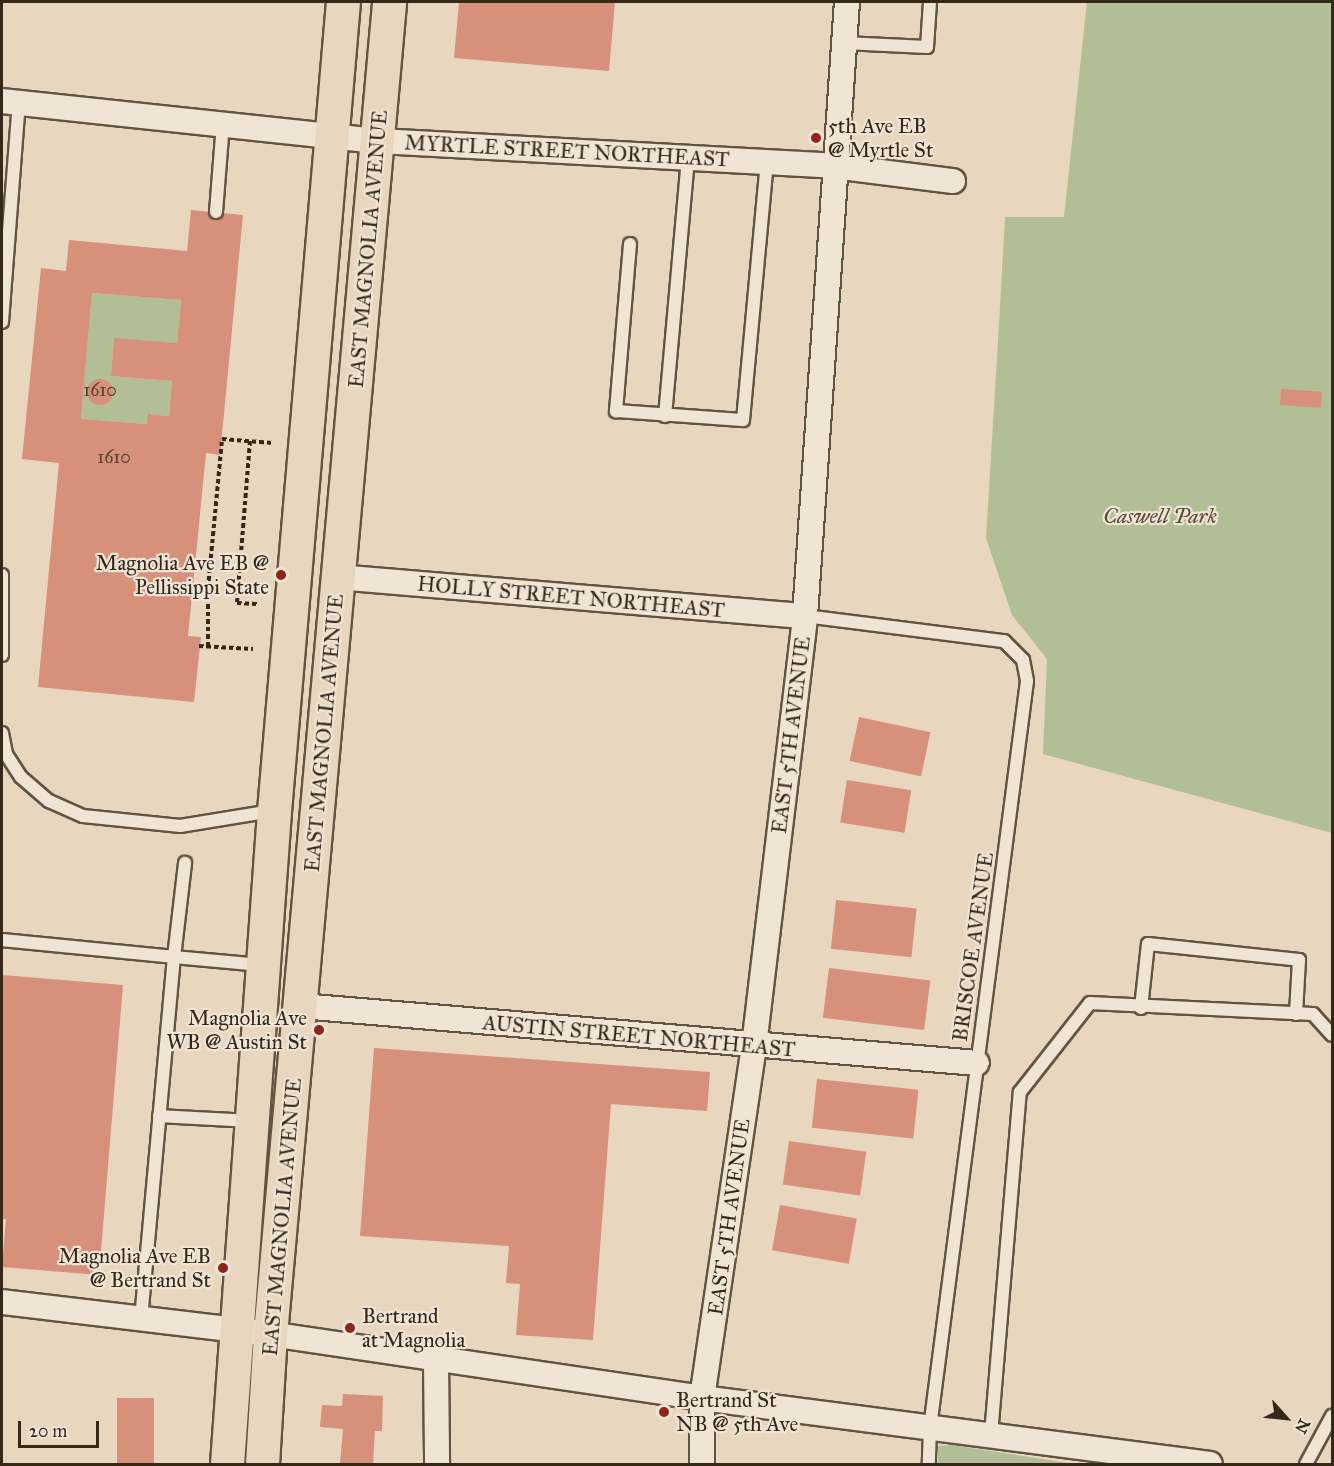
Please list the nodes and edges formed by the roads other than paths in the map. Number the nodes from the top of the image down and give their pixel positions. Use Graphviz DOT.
graph roads {
  1 [pos="343,2"];
  2 [pos="389,2"];
  3 [pos="847,2"];
  4 [pos="930,2"];
  5 [pos="844,43"];
  6 [pos="10,102"];
  7 [pos="223,124"];
  8 [pos="332,135"];
  9 [pos="379,141"];
  10 [pos="688,158"];
  11 [pos="767,162"];
  12 [pos="834,166"];
  13 [pos="953,181"];
  14 [pos="216,212"];
  15 [pos="630,244"];
  16 [pos="2,322"];
  17 [pos="665,416"];
  18 [pos="2,575"];
  19 [pos="337,578"];
  20 [pos="805,616"];
  21 [pos="2,655"];
  22 [pos="2,733"];
  23 [pos="274,811"];
  24 [pos="185,862"];
  25 [pos="2,940"];
  26 [pos="174,957"];
  27 [pos="262,966"];
  28 [pos="301,1006"];
  29 [pos="1141,1008"];
  30 [pos="1296,1014"];
  31 [pos="1332,1035"];
  32 [pos="754,1046"];
  33 [pos="977,1063"];
  34 [pos="159,1116"];
  35 [pos="252,1121"];
  36 [pos="2,1302"];
  37 [pos="141,1319"];
  38 [pos="234,1331"];
  39 [pos="270,1334"];
  40 [pos="436,1360"];
  41 [pos="702,1398"];
  42 [pos="1332,1416"];
  43 [pos="930,1428"];
  44 [pos="991,1435"];
  45 [pos="227,1464"];
  46 [pos="262,1464"];
  47 [pos="437,1464"];
  48 [pos="702,1464"];
  49 [pos="929,1464"];
  50 [pos="1210,1464"];
  51 [pos="1306,1464"];
  1 -- 8 [label="main road, EAST MAGNOLIA AVENUE"];
  2 -- 9 [label="main road, EAST MAGNOLIA AVENUE"];
  3 -- 5 [label="street, EAST 5TH AVENUE"];
  4 -- 5 [label="lane"];
  5 -- 12 [label="street, EAST 5TH AVENUE"];
  6 -- 7 [label="street, MYRTLE STREET NORTHEAST"];
  6 -- 16 [label="lane"];
  7 -- 8 [label="street, MYRTLE STREET NORTHEAST"];
  7 -- 14 [label="lane"];
  8 -- 9 [label="street, MYRTLE STREET NORTHEAST"];
  8 -- 23 [label="main road, EAST MAGNOLIA AVENUE"];
  9 -- 10 [label="street, MYRTLE STREET NORTHEAST"];
  9 -- 19 [label="main road, EAST MAGNOLIA AVENUE"];
  10 -- 11 [label="street, MYRTLE STREET NORTHEAST"];
  10 -- 17 [label="lane"];
  11 -- 12 [label="street, MYRTLE STREET NORTHEAST"];
  11 -- 17 [label="lane"];
  12 -- 13 [label="street, MYRTLE STREET NORTHEAST"];
  12 -- 20 [label="street, EAST 5TH AVENUE"];
  15 -- 17 [label="lane"];
  18 -- 21 [label="lane"];
  19 -- 20 [label="street, HOLLY STREET NORTHEAST"];
  19 -- 28 [label="main road, EAST MAGNOLIA AVENUE"];
  20 -- 32 [label="street, EAST 5TH AVENUE"];
  20 -- 33 [label="lane, BRISCOE AVENUE"];
  22 -- 23 [label="lane"];
  23 -- 27 [label="main road, EAST MAGNOLIA AVENUE"];
  24 -- 26 [label="lane"];
  25 -- 26 [label="lane"];
  26 -- 27 [label="lane"];
  26 -- 34 [label="lane"];
  27 -- 35 [label="main road, EAST MAGNOLIA AVENUE"];
  28 -- 32 [label="street, AUSTIN STREET NORTHEAST"];
  28 -- 39 [label="main road, EAST MAGNOLIA AVENUE"];
  29 -- 30 [label="lane"];
  29 -- 30 [label="lane"];
  29 -- 44 [label="lane"];
  30 -- 31 [label="lane"];
  32 -- 33 [label="street, AUSTIN STREET NORTHEAST"];
  32 -- 41 [label="street, EAST 5TH AVENUE"];
  33 -- 43 [label="lane, BRISCOE AVENUE"];
  34 -- 35 [label="lane"];
  34 -- 37 [label="lane"];
  35 -- 38 [label="main road, EAST MAGNOLIA AVENUE"];
  36 -- 37 [label="street"];
  37 -- 38 [label="street"];
  38 -- 39 [label="street"];
  38 -- 45 [label="main road, EAST MAGNOLIA AVENUE"];
  39 -- 40 [label="street"];
  39 -- 46 [label="main road, EAST MAGNOLIA AVENUE"];
  40 -- 41 [label="street"];
  40 -- 47 [label="street"];
  41 -- 43 [label="street"];
  41 -- 48 [label="street, EAST 5TH AVENUE"];
  42 -- 51 [label="lane"];
  43 -- 44 [label="street"];
  43 -- 49 [label="lane, BRISCOE AVENUE"];
  44 -- 50 [label="street"];
}
